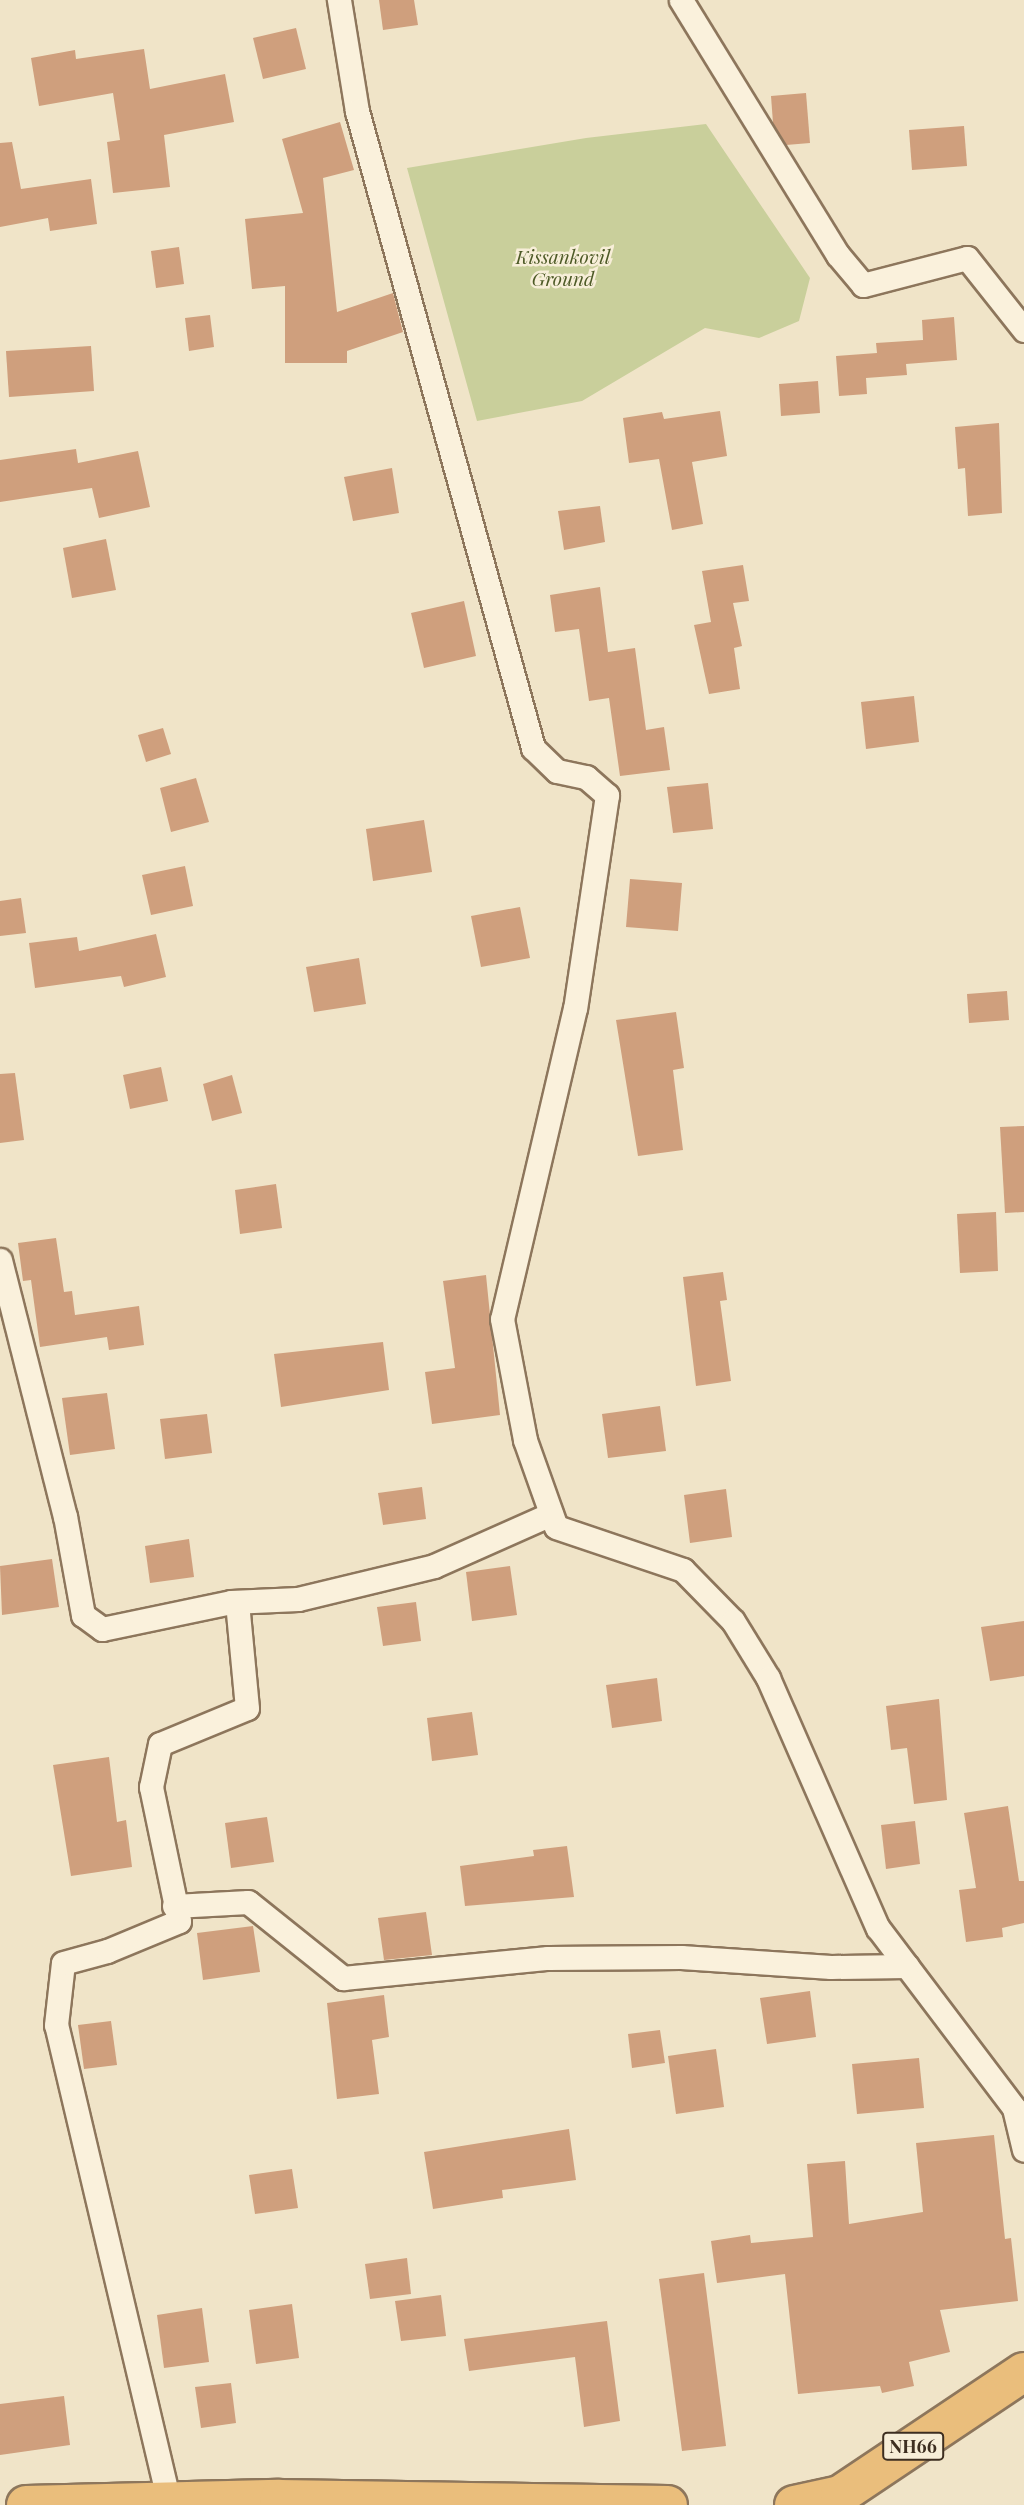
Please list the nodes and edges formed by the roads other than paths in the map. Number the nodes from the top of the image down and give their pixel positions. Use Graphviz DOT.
graph roads {
  1 [pos="339,0"];
  2 [pos="681,0"];
  3 [pos="1024,330"];
  4 [pos="0,1259"];
  5 [pos="551,1514"];
  6 [pos="237,1602"];
  7 [pos="174,1906"];
  8 [pos="907,1966"];
  9 [pos="1024,2150"];
  10 [pos="1024,2372"];
  11 [pos="169,2502"];
  12 [pos="26,2505"];
  13 [pos="668,2505"];
  14 [pos="794,2505"];
  1 -- 5 [label="street"];
  2 -- 3 [label="street"];
  4 -- 6 [label="street"];
  5 -- 6 [label="street"];
  5 -- 8 [label="street"];
  6 -- 7 [label="street"];
  7 -- 8 [label="street"];
  7 -- 11 [label="street"];
  8 -- 9 [label="street"];
  10 -- 14 [label="highway, NH66"];
  11 -- 12 [label="highway"];
  11 -- 13 [label="highway"];
}
